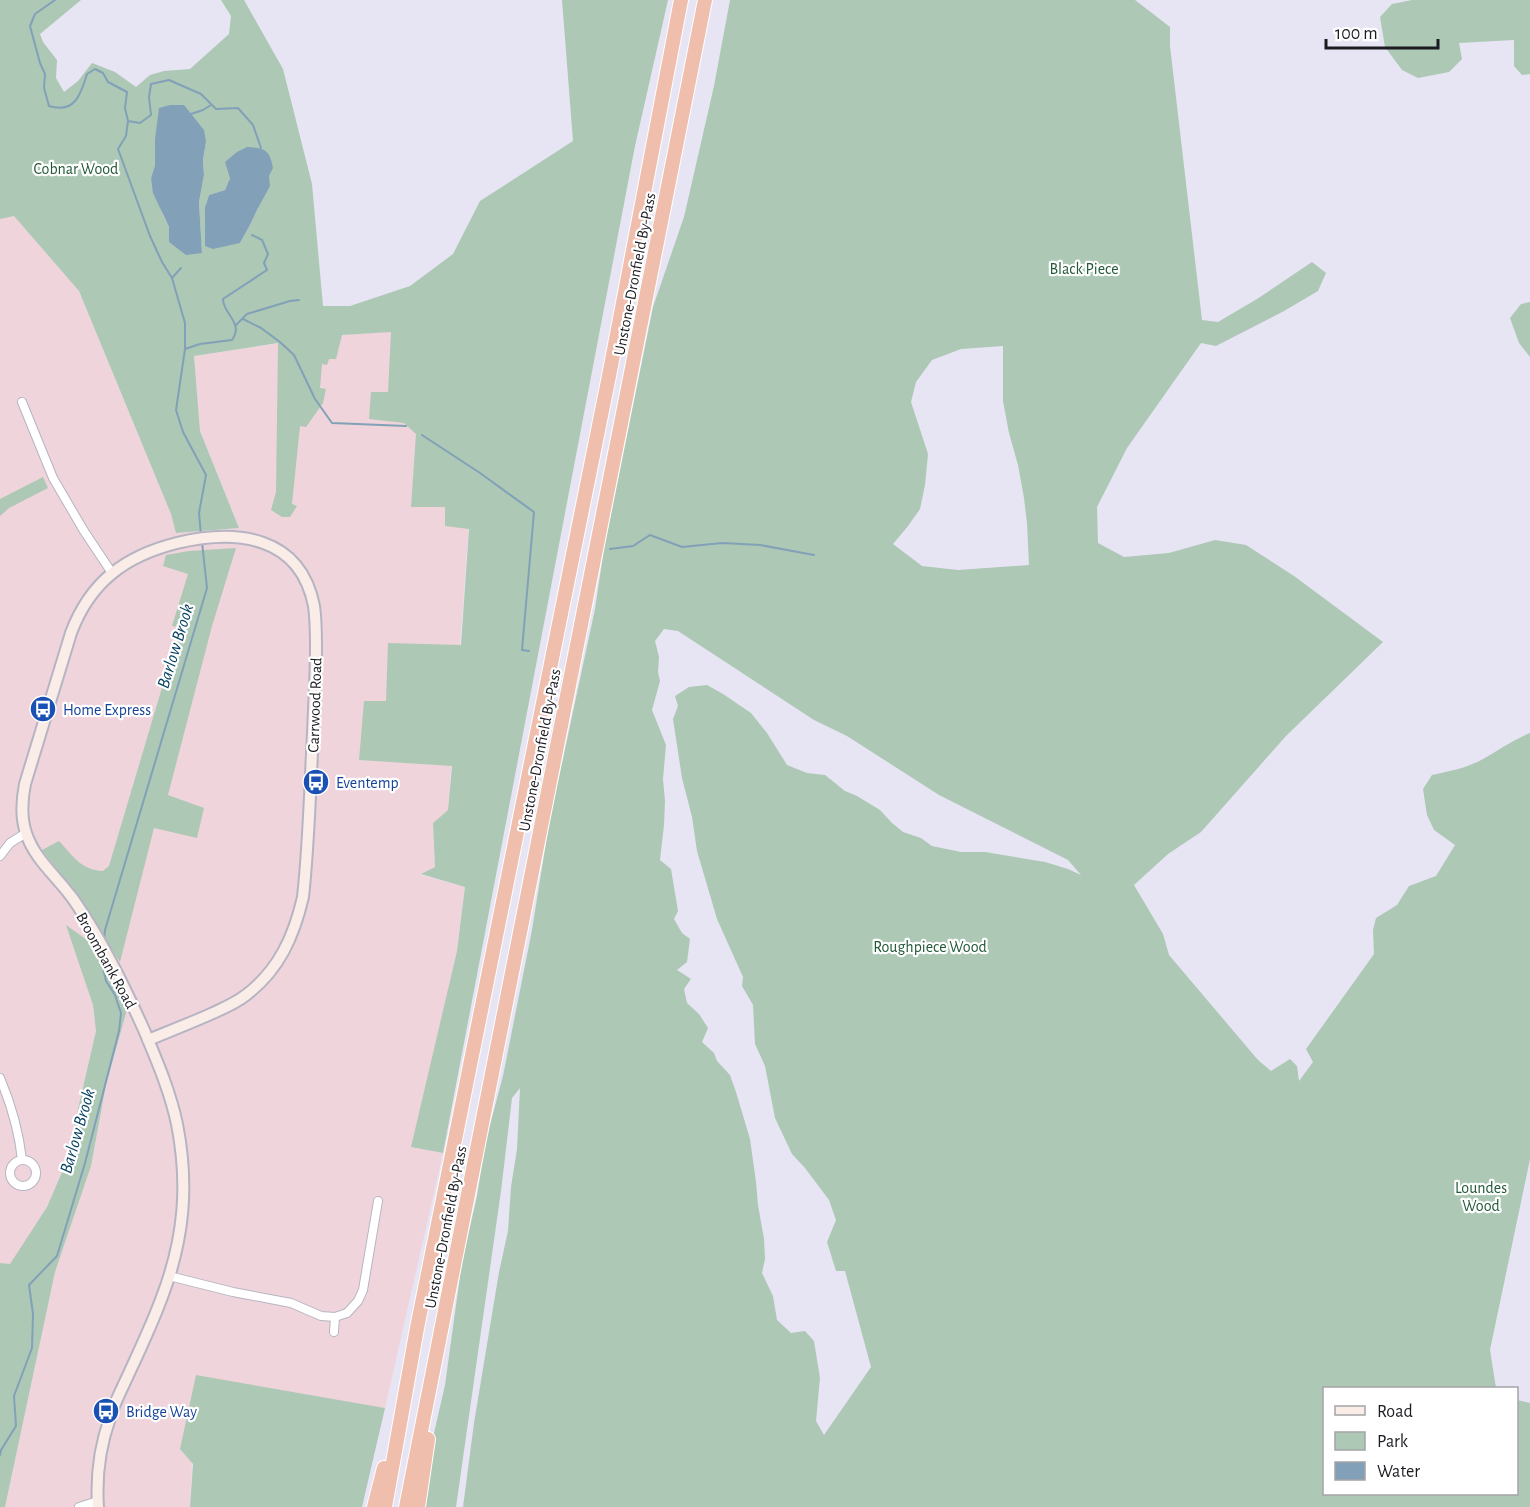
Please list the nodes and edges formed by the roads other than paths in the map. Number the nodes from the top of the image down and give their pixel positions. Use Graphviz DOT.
graph roads {
  1 [pos="681,0"];
  2 [pos="705,0"];
  3 [pos="22,402"];
  4 [pos="248,538"];
  5 [pos="112,573"];
  6 [pos="26,833"];
  7 [pos="0,856"];
  8 [pos="148,1040"];
  9 [pos="0,1077"];
  10 [pos="22,1160"];
  11 [pos="378,1202"];
  12 [pos="169,1276"];
  13 [pos="335,1317"];
  14 [pos="417,1328"];
  15 [pos="334,1332"];
  16 [pos="435,1363"];
  17 [pos="98,1504"];
  18 [pos="79,1507"];
  19 [pos="374,1507"];
  20 [pos="385,1507"];
  21 [pos="405,1507"];
  22 [pos="418,1507"];
  1 -- 14 [label="highway, Unstone-Dronfield By-Pass"];
  2 -- 16 [label="highway, Unstone-Dronfield By-Pass"];
  3 -- 5 [label="street"];
  4 -- 5 [label="street, Broombank Road"];
  4 -- 8 [label="street, Carrwood Road"];
  5 -- 6 [label="street, Broombank Road"];
  6 -- 7 [label="street"];
  6 -- 8 [label="street, Broombank Road"];
  8 -- 12 [label="street, Broombank Road"];
  9 -- 10 [label="street"];
  11 -- 13 [label="street"];
  12 -- 13 [label="street"];
  12 -- 17 [label="street, Broombank Road"];
  13 -- 15 [label="street"];
  14 -- 19 [label="highway"];
  14 -- 20 [label="highway, Unstone-Dronfield By-Pass"];
  16 -- 21 [label="highway, Unstone-Dronfield By-Pass"];
  16 -- 22 [label="highway"];
  17 -- 18 [label="street"];
}
